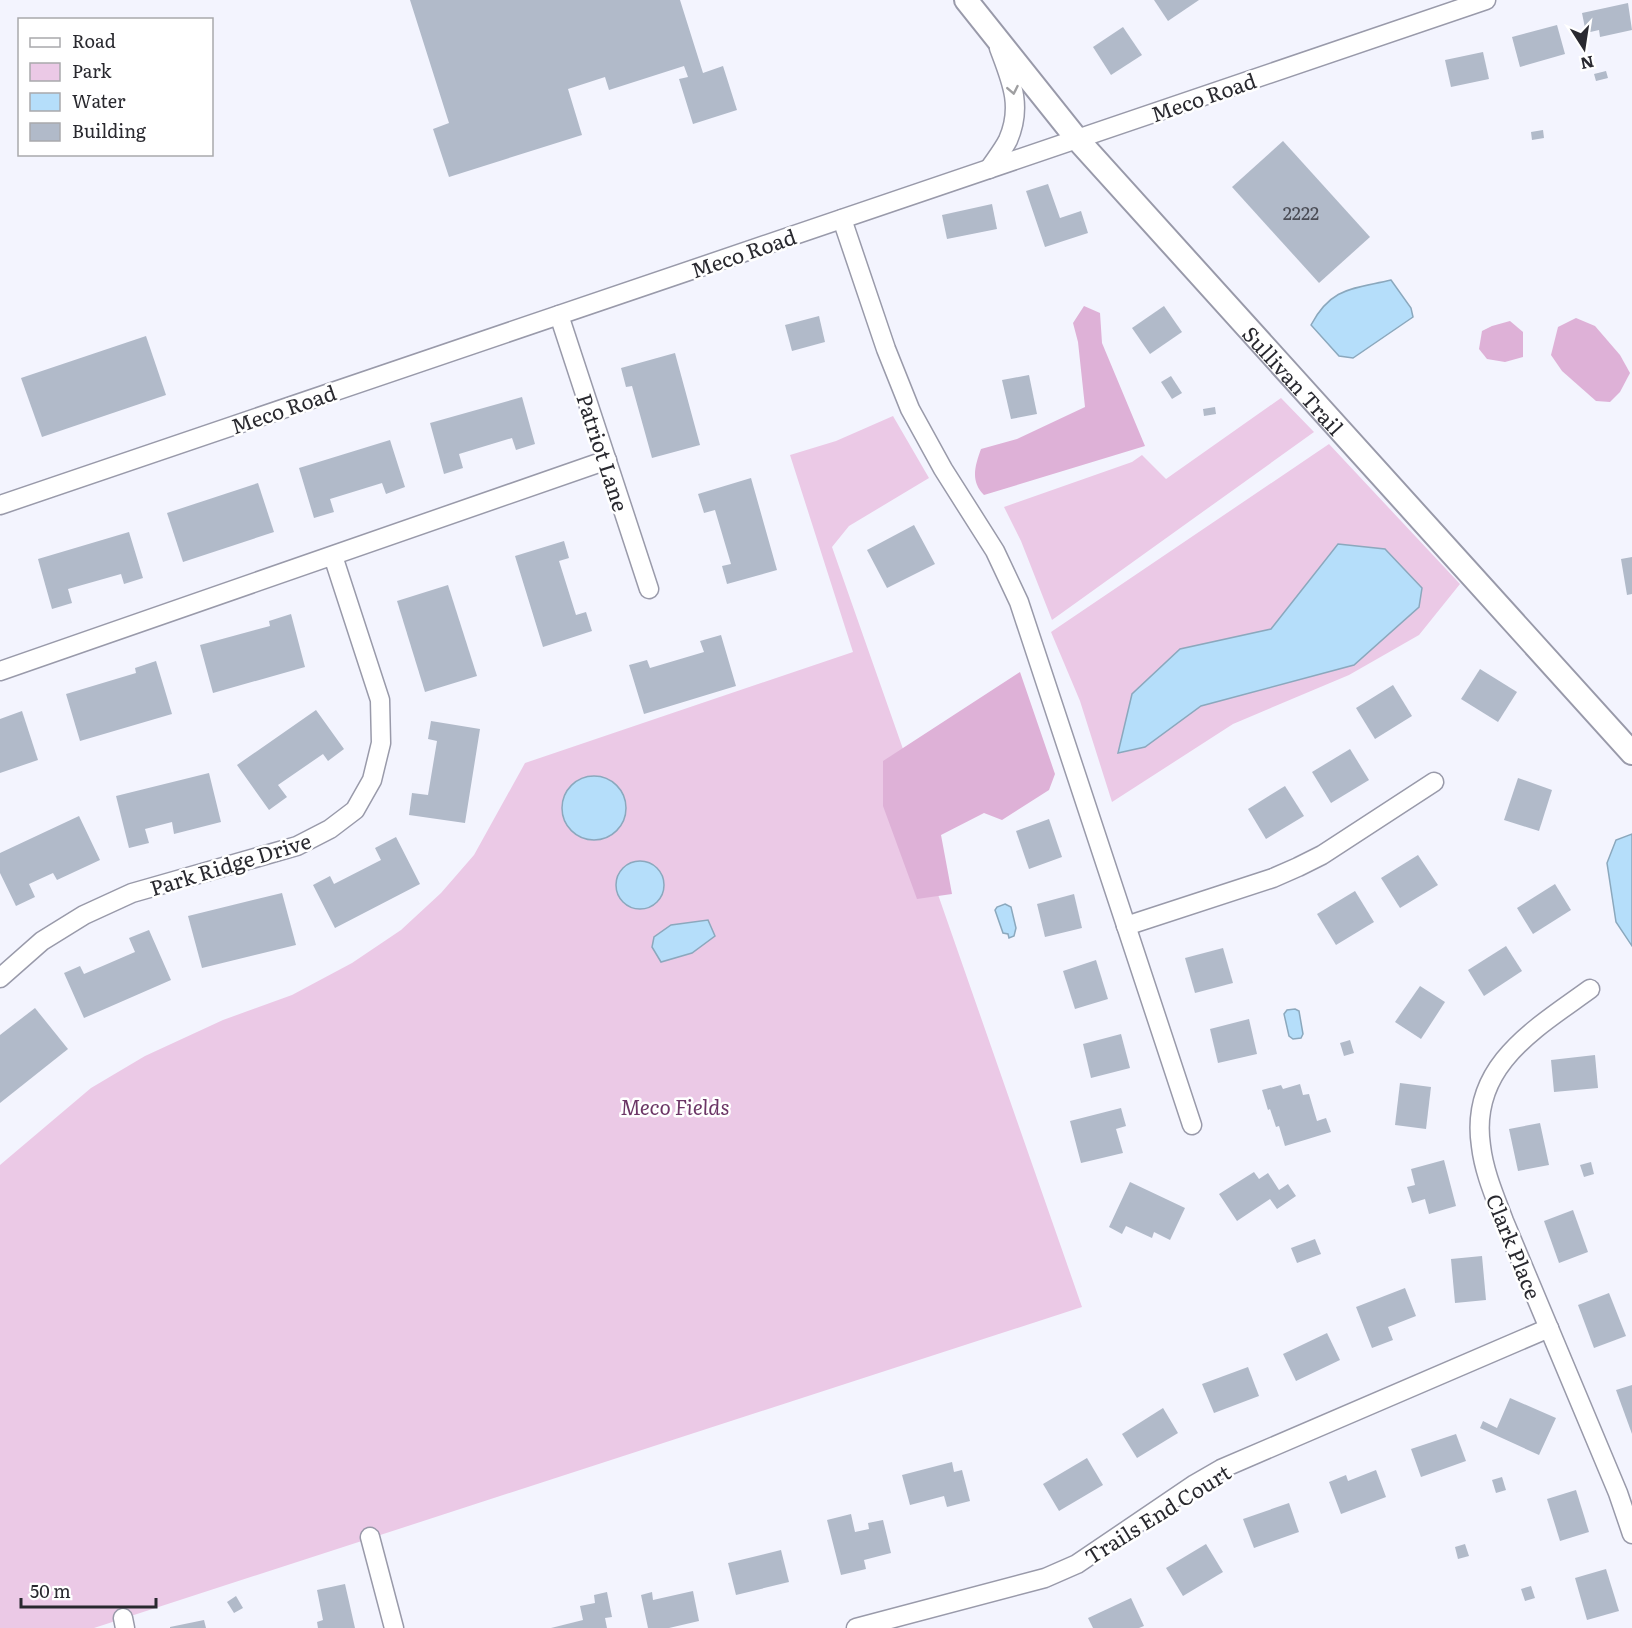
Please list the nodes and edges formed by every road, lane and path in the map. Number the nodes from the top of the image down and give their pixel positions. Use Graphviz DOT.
graph roads {
  1 [pos="966,0"];
  2 [pos="1474,2"];
  3 [pos="994,35"];
  4 [pos="1077,139"];
  5 [pos="989,169"];
  6 [pos="842,219"];
  7 [pos="559,315"];
  8 [pos="607,460"];
  9 [pos="0,504"];
  10 [pos="333,556"];
  11 [pos="649,589"];
  12 [pos="0,671"];
  13 [pos="1632,753"];
  14 [pos="1434,782"];
  15 [pos="1126,926"];
  16 [pos="0,978"];
  17 [pos="1590,989"];
  18 [pos="1192,1125"];
  19 [pos="1549,1328"];
  20 [pos="1632,1534"];
  21 [pos="370,1537"];
  22 [pos="394,1628"];
  23 [pos="856,1628"];
  1 -- 3 [label="main road, Sullivan Trail"];
  2 -- 4 [label="street, Meco Road"];
  3 -- 4 [label="main road, Sullivan Trail"];
  3 -- 5 [label="street, one-way"];
  4 -- 5 [label="street, Meco Road"];
  4 -- 13 [label="main road, Sullivan Trail"];
  5 -- 6 [label="street, Meco Road"];
  6 -- 7 [label="street, Meco Road"];
  6 -- 15 [label="street"];
  7 -- 8 [label="street, Patriot Lane"];
  7 -- 9 [label="street, Meco Road"];
  8 -- 10 [label="street"];
  8 -- 11 [label="street, Patriot Lane"];
  10 -- 12 [label="street"];
  10 -- 16 [label="street, Park Ridge Drive"];
  14 -- 15 [label="street"];
  15 -- 18 [label="street"];
  17 -- 19 [label="street, Clark Place"];
  19 -- 20 [label="street, Clark Place"];
  19 -- 23 [label="street, Trails End Court"];
  21 -- 22 [label="street"];
}
